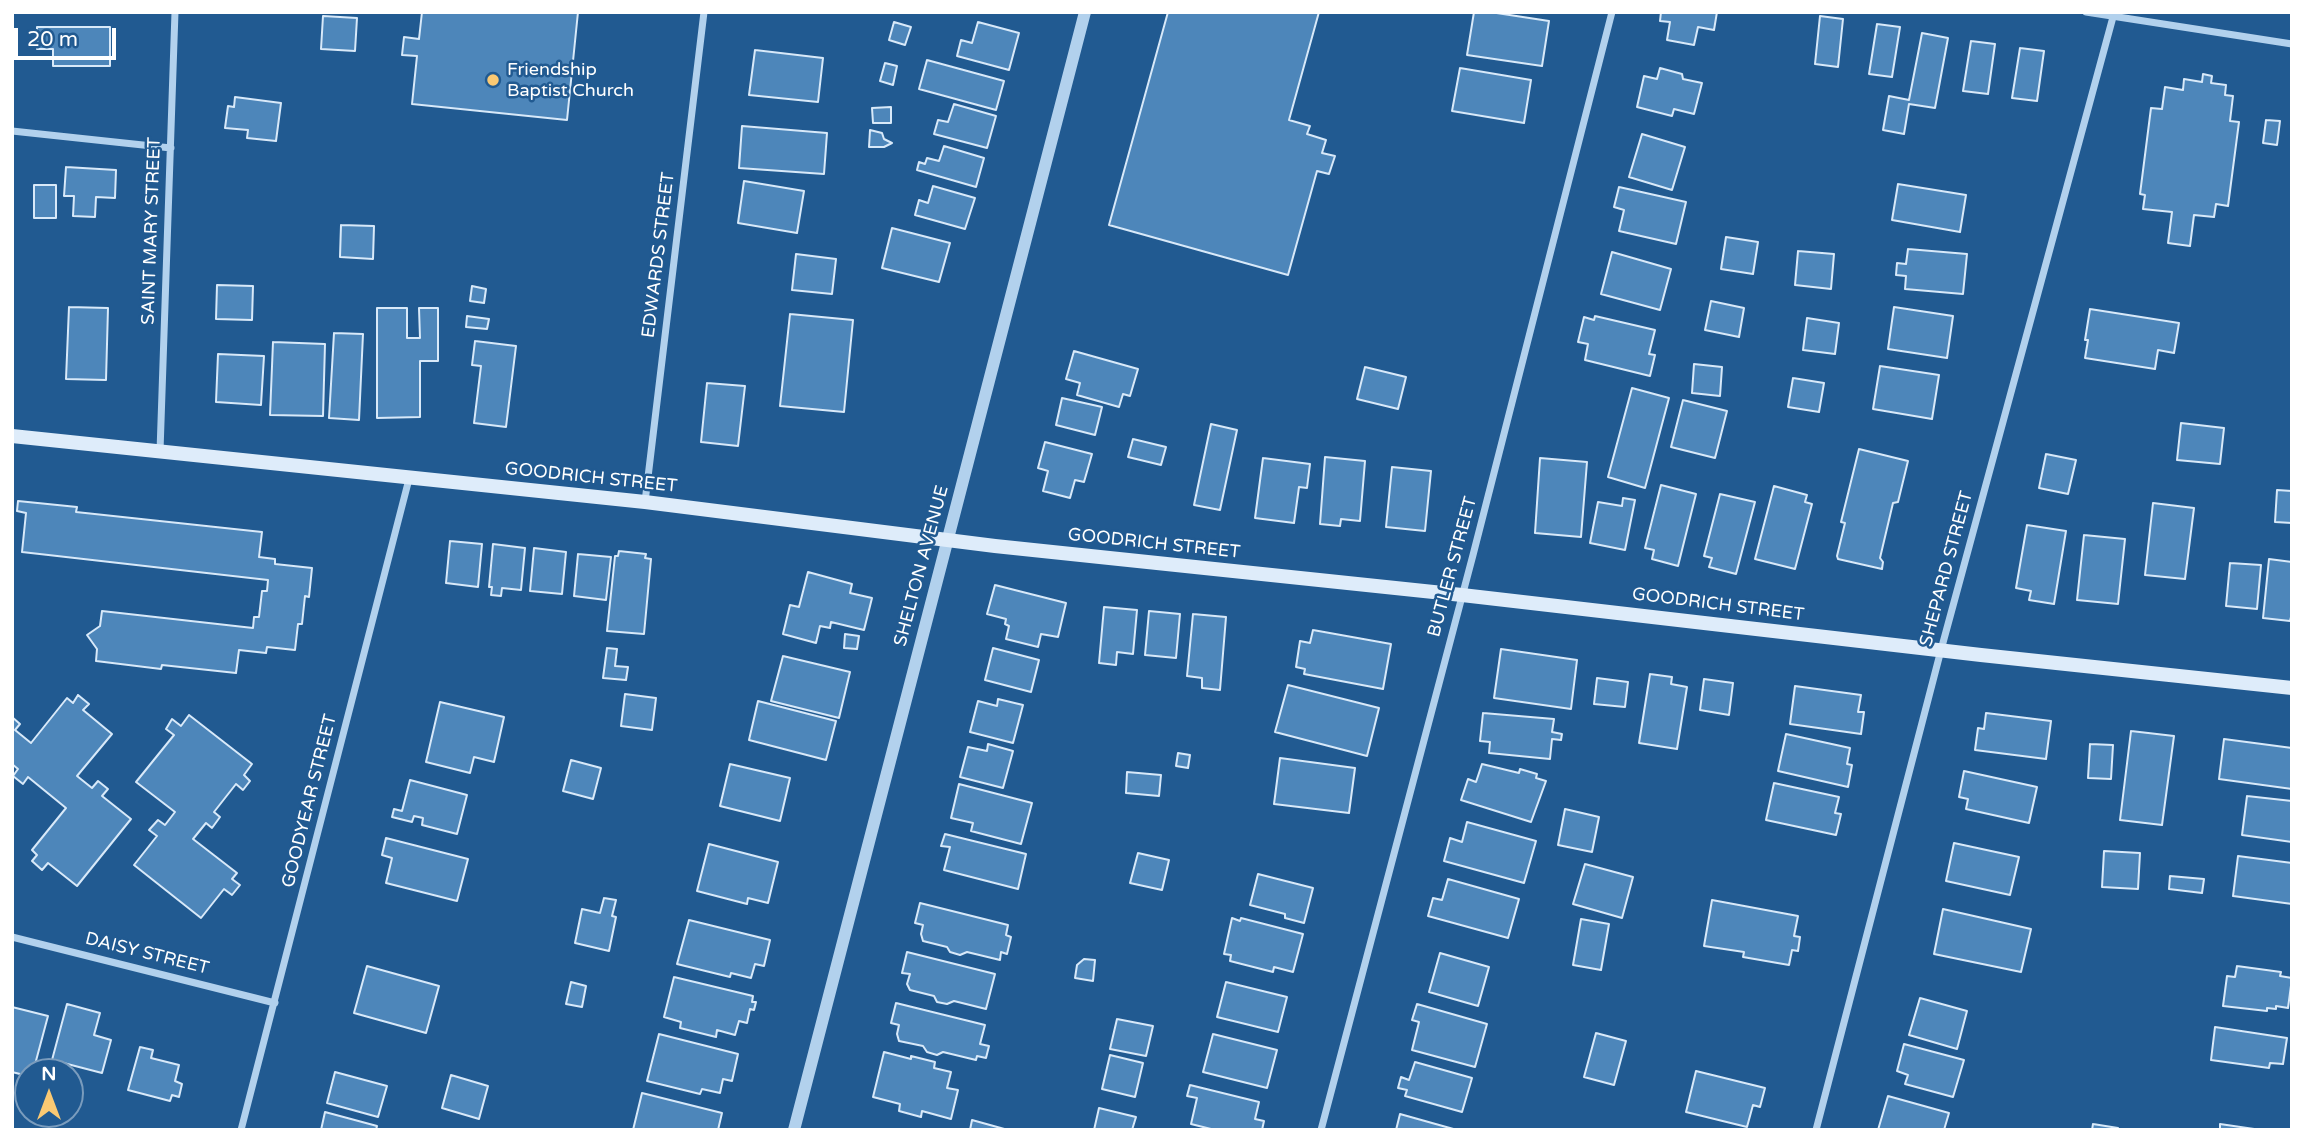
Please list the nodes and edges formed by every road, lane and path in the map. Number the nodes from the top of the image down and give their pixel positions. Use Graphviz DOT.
graph roads {
  1 [pos="175,12"];
  2 [pos="704,12"];
  3 [pos="1085,12"];
  4 [pos="1612,12"];
  5 [pos="2086,12"];
  6 [pos="2113,17"];
  7 [pos="2292,44"];
  8 [pos="12,131"];
  9 [pos="171,148"];
  10 [pos="12,436"];
  11 [pos="160,451"];
  12 [pos="409,479"];
  13 [pos="645,502"];
  14 [pos="947,541"];
  15 [pos="1462,595"];
  16 [pos="1941,650"];
  17 [pos="2292,688"];
  18 [pos="12,937"];
  19 [pos="275,1003"];
  20 [pos="241,1130"];
  21 [pos="794,1130"];
  22 [pos="1321,1130"];
  23 [pos="1815,1130"];
  1 -- 9 [label="street, SAINT MARY STREET"];
  2 -- 13 [label="street, EDWARDS STREET"];
  3 -- 14 [label="street, SHELTON AVENUE"];
  4 -- 15 [label="street, BUTLER STREET"];
  5 -- 6 [label="street"];
  6 -- 7 [label="street"];
  6 -- 16 [label="street, SHEPARD STREET"];
  8 -- 9 [label="street"];
  9 -- 11 [label="street, SAINT MARY STREET"];
  10 -- 11 [label="main road, GOODRICH STREET"];
  11 -- 12 [label="main road, GOODRICH STREET"];
  12 -- 13 [label="main road, GOODRICH STREET"];
  12 -- 19 [label="street, GOODYEAR STREET"];
  13 -- 14 [label="main road, GOODRICH STREET"];
  14 -- 15 [label="main road, GOODRICH STREET"];
  14 -- 21 [label="street, SHELTON AVENUE"];
  15 -- 16 [label="main road, GOODRICH STREET"];
  15 -- 22 [label="street, BUTLER STREET"];
  16 -- 17 [label="main road, GOODRICH STREET"];
  16 -- 23 [label="street, SHEPARD STREET"];
  18 -- 19 [label="street, DAISY STREET"];
  19 -- 20 [label="street, GOODYEAR STREET"];
}
